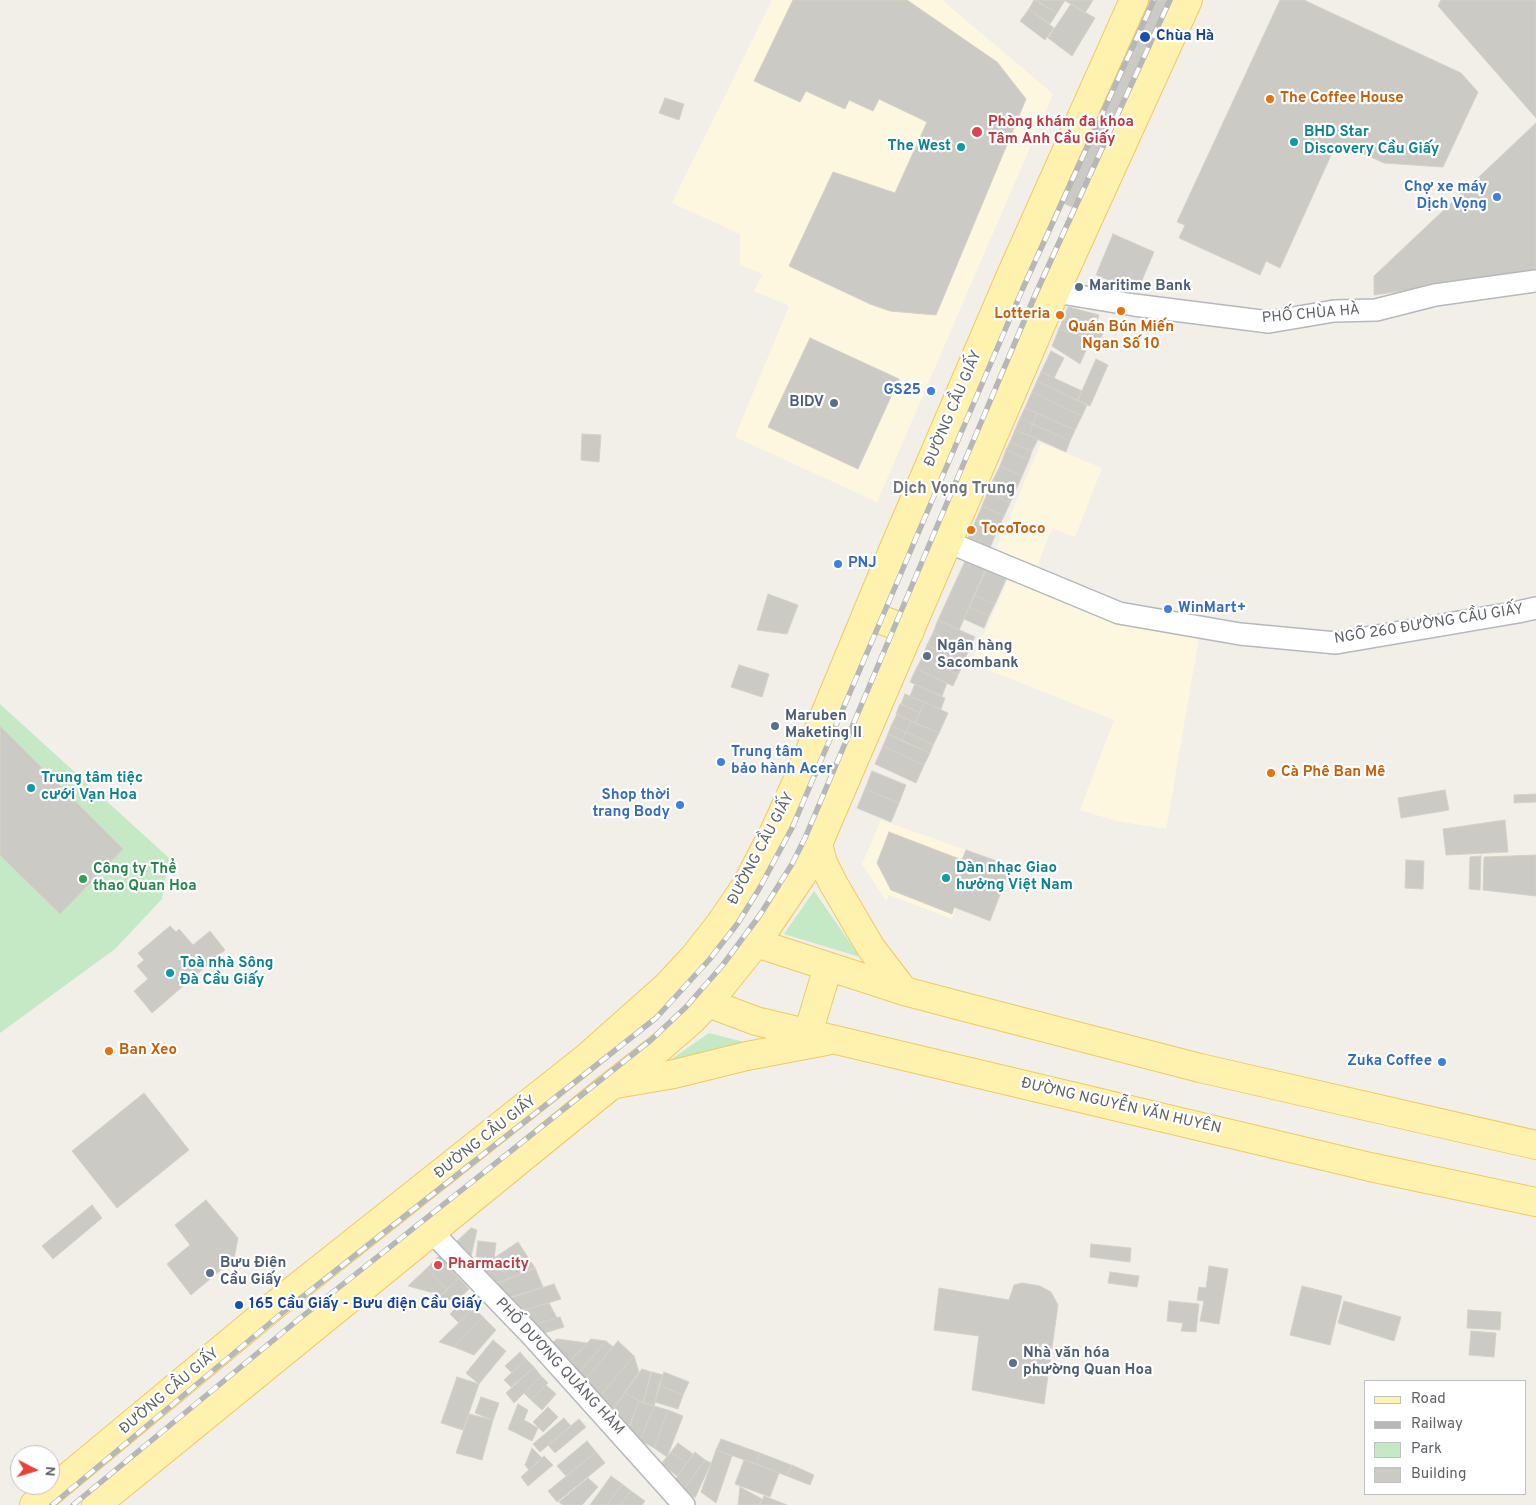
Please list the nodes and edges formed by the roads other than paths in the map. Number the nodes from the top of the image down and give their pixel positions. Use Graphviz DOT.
graph roads {
  1 [pos="1134,0"];
  2 [pos="1188,0"];
  3 [pos="1536,281"];
  4 [pos="1055,292"];
  5 [pos="948,542"];
  6 [pos="1536,608"];
  7 [pos="867,614"];
  8 [pos="910,631"];
  9 [pos="818,844"];
  10 [pos="756,943"];
  11 [pos="828,966"];
  12 [pos="904,991"];
  13 [pos="708,1004"];
  14 [pos="808,1033"];
  15 [pos="835,1039"];
  16 [pos="613,1084"];
  17 [pos="1536,1145"];
  18 [pos="1536,1202"];
  19 [pos="431,1231"];
  20 [pos="188,1377"];
  21 [pos="214,1408"];
  22 [pos="34,1505"];
  23 [pos="96,1505"];
  24 [pos="684,1505"];
  1 -- 7 [label="main road, ĐƯỜNG CẦU GIẤY"];
  2 -- 4 [label="main road"];
  3 -- 4 [label="street, PHỐ CHÙA HÀ"];
  4 -- 5 [label="main road"];
  5 -- 6 [label="street, NGÕ 260 ĐƯỜNG CẦU GIẤY"];
  5 -- 8 [label="main road"];
  7 -- 8 [label="main road"];
  7 -- 20 [label="main road, ĐƯỜNG CẦU GIẤY"];
  8 -- 9 [label="main road"];
  9 -- 10 [label="main road"];
  9 -- 12 [label="main road"];
  10 -- 11 [label="main road"];
  10 -- 13 [label="main road"];
  11 -- 12 [label="main road"];
  11 -- 14 [label="main road"];
  12 -- 17 [label="main road"];
  13 -- 14 [label="main road, ĐƯỜNG NGUYỄN VĂN HUYÊN"];
  13 -- 16 [label="main road"];
  14 -- 15 [label="main road, ĐƯỜNG NGUYỄN VĂN HUYÊN"];
  15 -- 16 [label="main road"];
  15 -- 18 [label="main road, ĐƯỜNG NGUYỄN VĂN HUYÊN"];
  16 -- 19 [label="main road"];
  19 -- 21 [label="main road"];
  19 -- 24 [label="street, PHỐ DƯƠNG QUẢNG HÀM"];
  20 -- 21 [label="main road"];
  20 -- 22 [label="main road, ĐƯỜNG CẦU GIẤY"];
  21 -- 23 [label="main road"];
}
